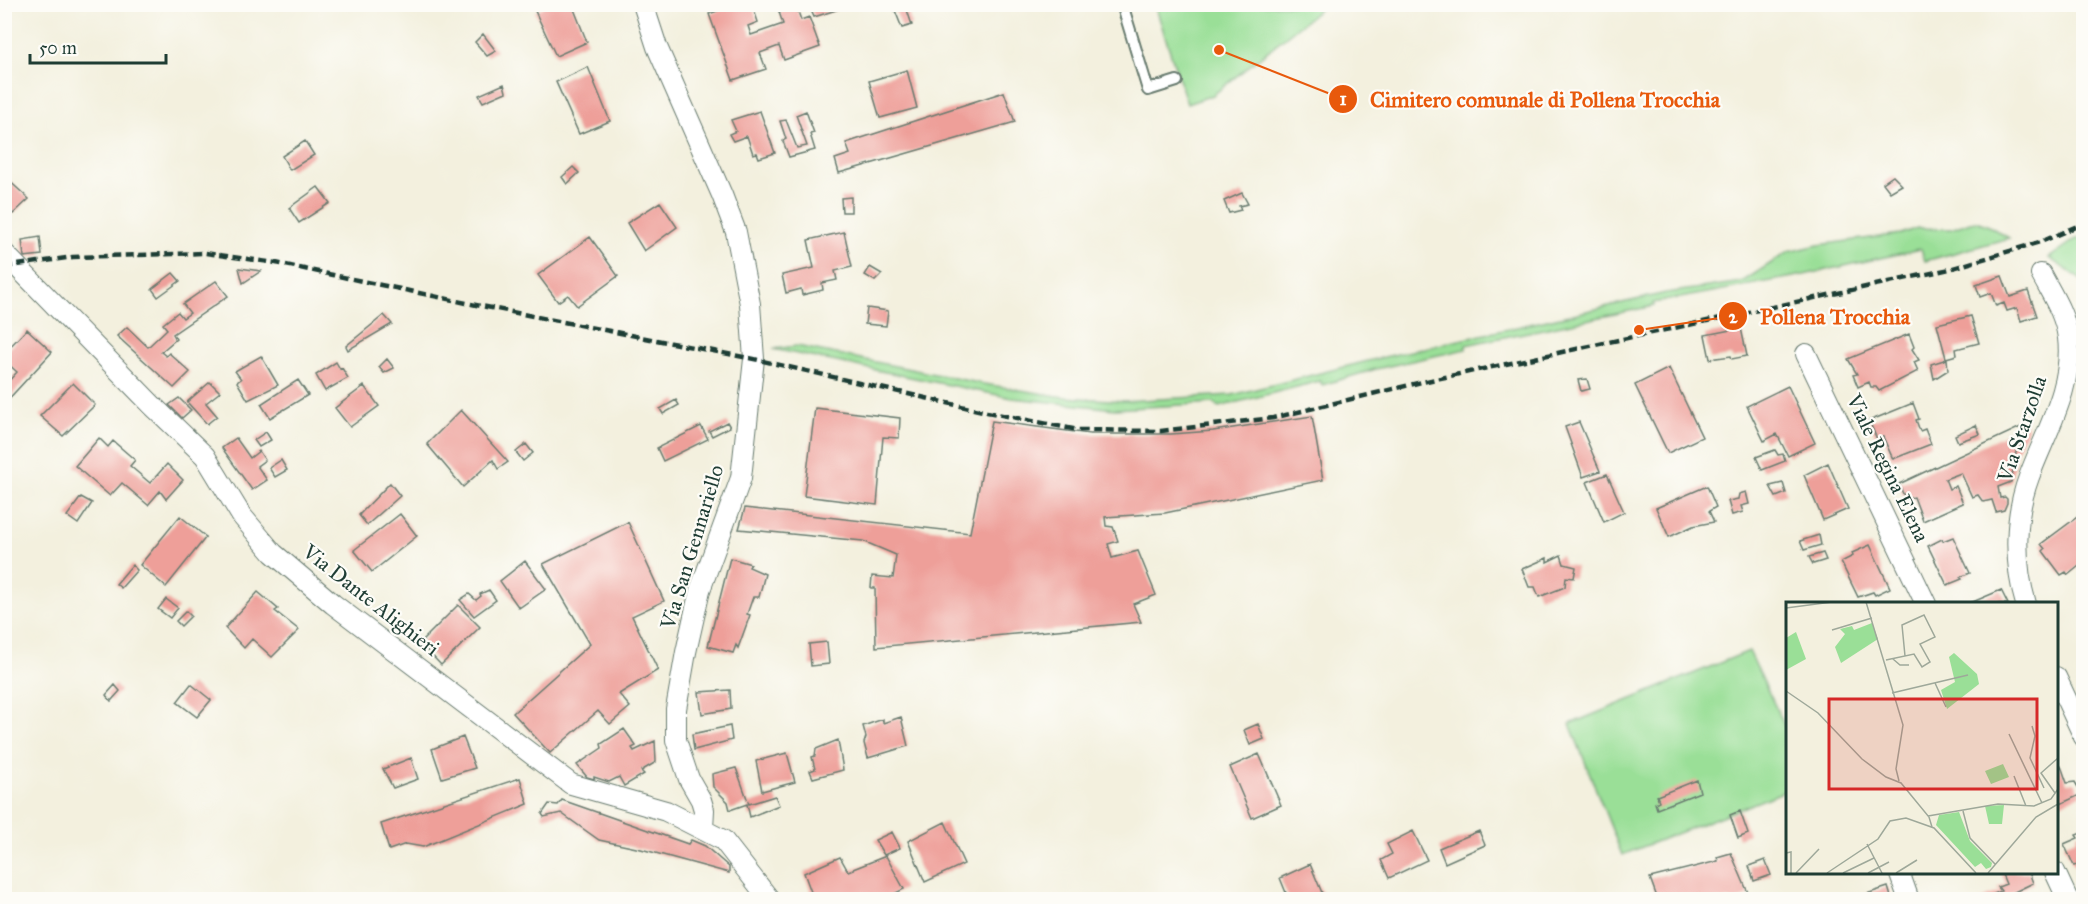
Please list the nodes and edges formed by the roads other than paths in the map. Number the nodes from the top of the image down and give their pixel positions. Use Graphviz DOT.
graph roads {
  1 [pos="643,4"];
  2 [pos="1122,4"];
  3 [pos="1177,81"];
  4 [pos="4,254"];
  5 [pos="2041,274"];
  6 [pos="1806,354"];
  7 [pos="1925,602"];
  8 [pos="2026,602"];
  9 [pos="2058,681"];
  10 [pos="2084,737"];
  11 [pos="703,828"];
  12 [pos="1899,874"];
  13 [pos="2055,874"];
  14 [pos="770,900"];
  15 [pos="1909,900"];
  16 [pos="2068,900"];
  1 -- 11 [label="street, Via San Gennariello"];
  2 -- 3 [label="lane"];
  4 -- 11 [label="street, Via Dante Alighieri"];
  5 -- 8 [label="street, Via Starzolla"];
  6 -- 7 [label="street, Viale Regina Elena"];
  9 -- 10 [label="street"];
  11 -- 14 [label="street, Via Dante Alighieri"];
  12 -- 15 [label="street"];
  13 -- 16 [label="street"];
}
